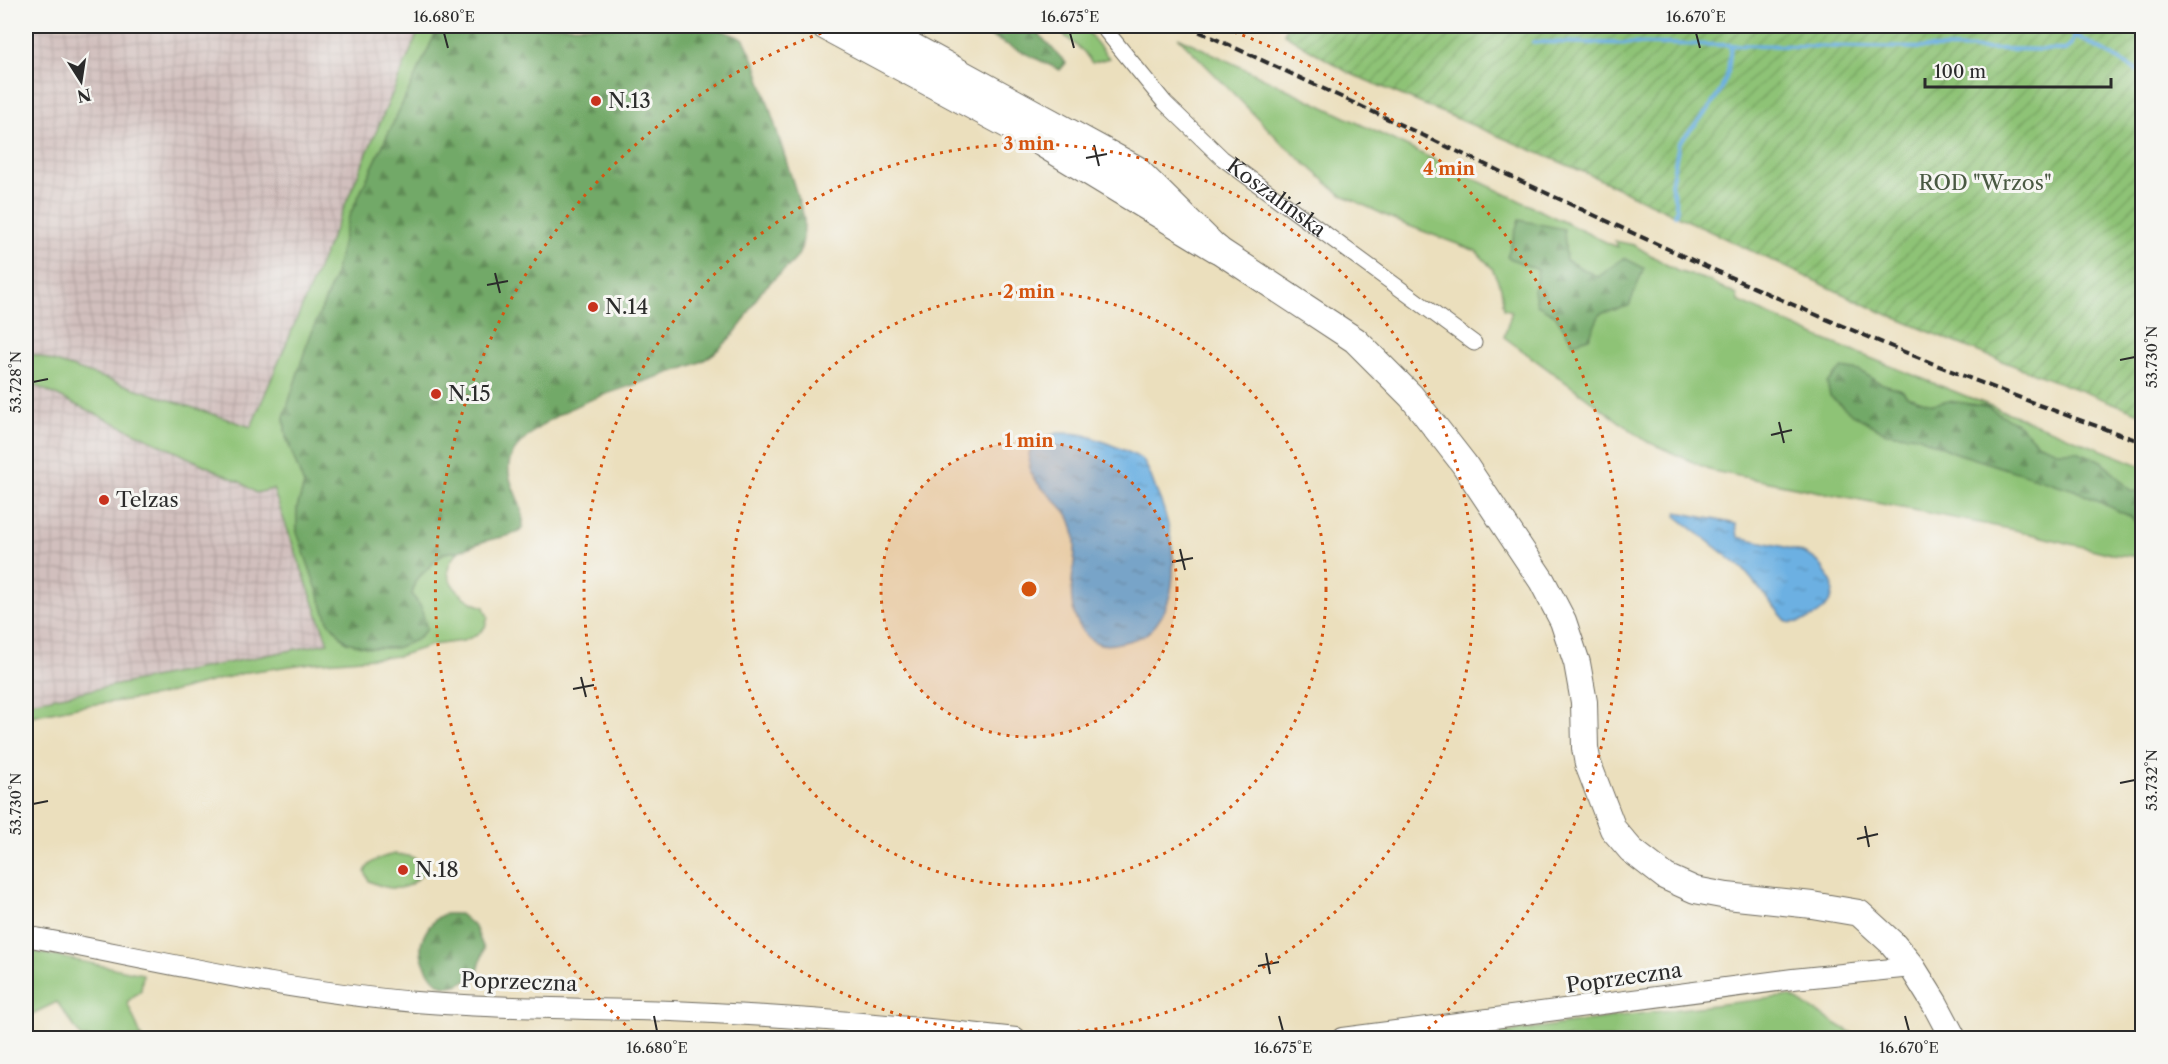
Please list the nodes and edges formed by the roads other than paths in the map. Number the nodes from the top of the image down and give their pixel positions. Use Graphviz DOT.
graph roads {
  1 [pos="825,26"];
  2 [pos="874,26"];
  3 [pos="1102,26"];
  4 [pos="1136,169"];
  5 [pos="1217,249"];
  6 [pos="1474,343"];
  7 [pos="26,936"];
  8 [pos="1912,967"];
  9 [pos="1424,1034"];
  10 [pos="1016,1038"];
  11 [pos="1342,1038"];
  12 [pos="1953,1038"];
  1 -- 5 [label="highway"];
  2 -- 4 [label="highway"];
  3 -- 6 [label="street, Koszalińska"];
  4 -- 5 [label="highway"];
  5 -- 8 [label="highway"];
  7 -- 10 [label="street, Poprzeczna"];
  8 -- 9 [label="street, Poprzeczna"];
  8 -- 12 [label="highway"];
  9 -- 11 [label="street, Poprzeczna"];
}
